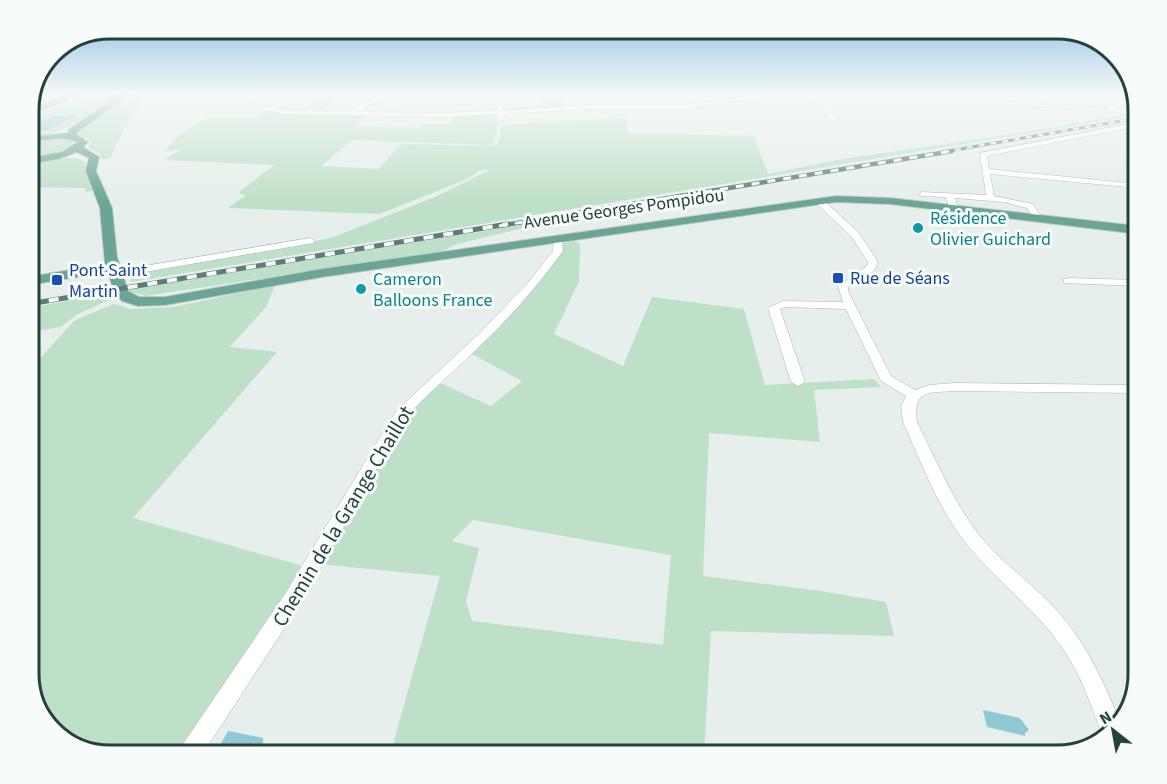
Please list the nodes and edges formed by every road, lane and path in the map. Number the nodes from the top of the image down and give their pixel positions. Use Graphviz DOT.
graph roads {
  1 [pos="61,130"];
  2 [pos="74,130"];
  3 [pos="1110,130"];
  4 [pos="73,137"];
  5 [pos="40,138"];
  6 [pos="77,148"];
  7 [pos="52,157"];
  8 [pos="39,159"];
  9 [pos="92,164"];
  10 [pos="985,171"];
  11 [pos="1128,185"];
  12 [pos="922,194"];
  13 [pos="950,195"];
  14 [pos="990,197"];
  15 [pos="819,201"];
  16 [pos="954,209"];
  17 [pos="1039,220"];
  18 [pos="1128,229"];
  19 [pos="557,239"];
  20 [pos="310,241"];
  21 [pos="114,271"];
  22 [pos="39,280"];
  23 [pos="1068,281"];
  24 [pos="1128,283"];
  25 [pos="850,306"];
  26 [pos="798,382"];
  27 [pos="1128,389"];
  28 [pos="914,395"];
  29 [pos="1109,722"];
  30 [pos="196,745"];
  1 -- 5 [label="main road"];
  2 -- 4 [label="main road"];
  3 -- 10 [label="street"];
  4 -- 5 [label="main road"];
  4 -- 6 [label="main road"];
  6 -- 7 [label="main road"];
  6 -- 9 [label="main road"];
  7 -- 8 [label="main road"];
  7 -- 9 [label="main road"];
  9 -- 21 [label="main road"];
  10 -- 11 [label="street"];
  10 -- 14 [label="street"];
  12 -- 13 [label="street"];
  13 -- 14 [label="street"];
  13 -- 16 [label="street"];
  14 -- 17 [label="street"];
  15 -- 16 [label="main road, Avenue Georges Pompidou"];
  15 -- 19 [label="main road, Avenue Georges Pompidou"];
  15 -- 25 [label="street"];
  16 -- 17 [label="main road, Avenue Georges Pompidou"];
  17 -- 18 [label="main road, Avenue Georges Pompidou"];
  19 -- 21 [label="main road, Avenue Georges Pompidou"];
  19 -- 30 [label="street, Chemin de la Grange Chaillot"];
  20 -- 21 [label="street"];
  21 -- 22 [label="main road"];
  23 -- 24 [label="street"];
  25 -- 26 [label="street"];
  25 -- 28 [label="street"];
  27 -- 28 [label="street"];
  28 -- 29 [label="street"];
}
